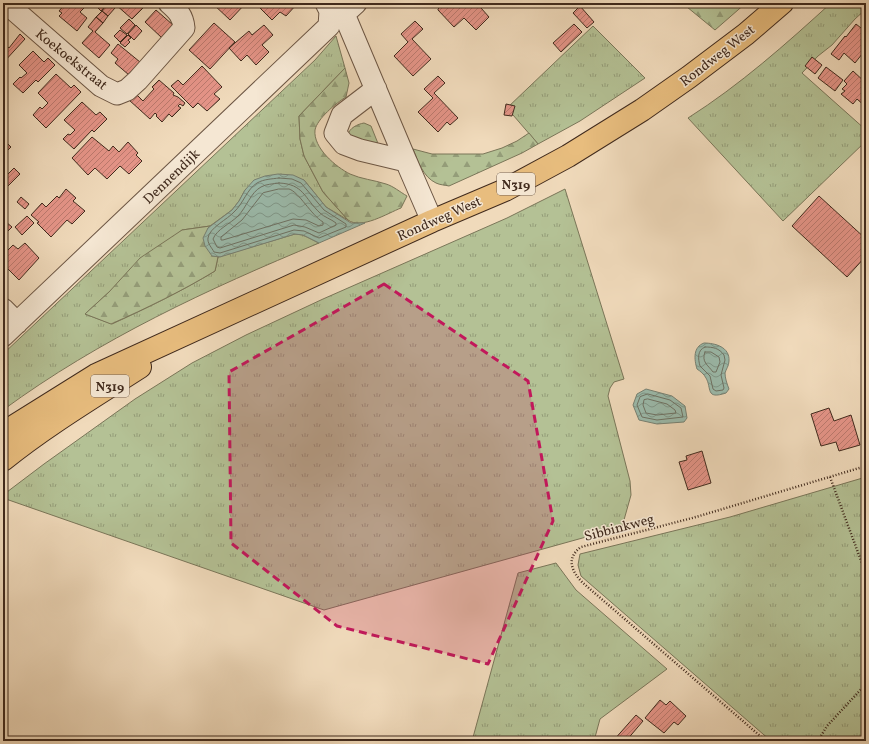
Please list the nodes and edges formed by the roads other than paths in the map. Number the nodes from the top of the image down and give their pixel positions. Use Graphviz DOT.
graph roads {
  1 [pos="6,3"];
  2 [pos="169,3"];
  3 [pos="356,3"];
  4 [pos="782,3"];
  5 [pos="328,7"];
  6 [pos="376,89"];
  7 [pos="406,160"];
  8 [pos="432,221"];
  9 [pos="221,317"];
  10 [pos="8,323"];
  11 [pos="3,433"];
  12 [pos="3,460"];
  1 -- 2 [label="street, Koekoekstraat"];
  3 -- 6 [label="street"];
  4 -- 8 [label="main road, Rondweg West / N319"];
  5 -- 10 [label="street, Dennendijk"];
  6 -- 7 [label="street"];
  6 -- 7 [label="street"];
  7 -- 8 [label="street"];
  8 -- 9 [label="main road, Rondweg West / N319"];
  9 -- 11 [label="main road, Rondweg West / N319"];
  9 -- 12 [label="main road, Rondweg West / N319"];
}
